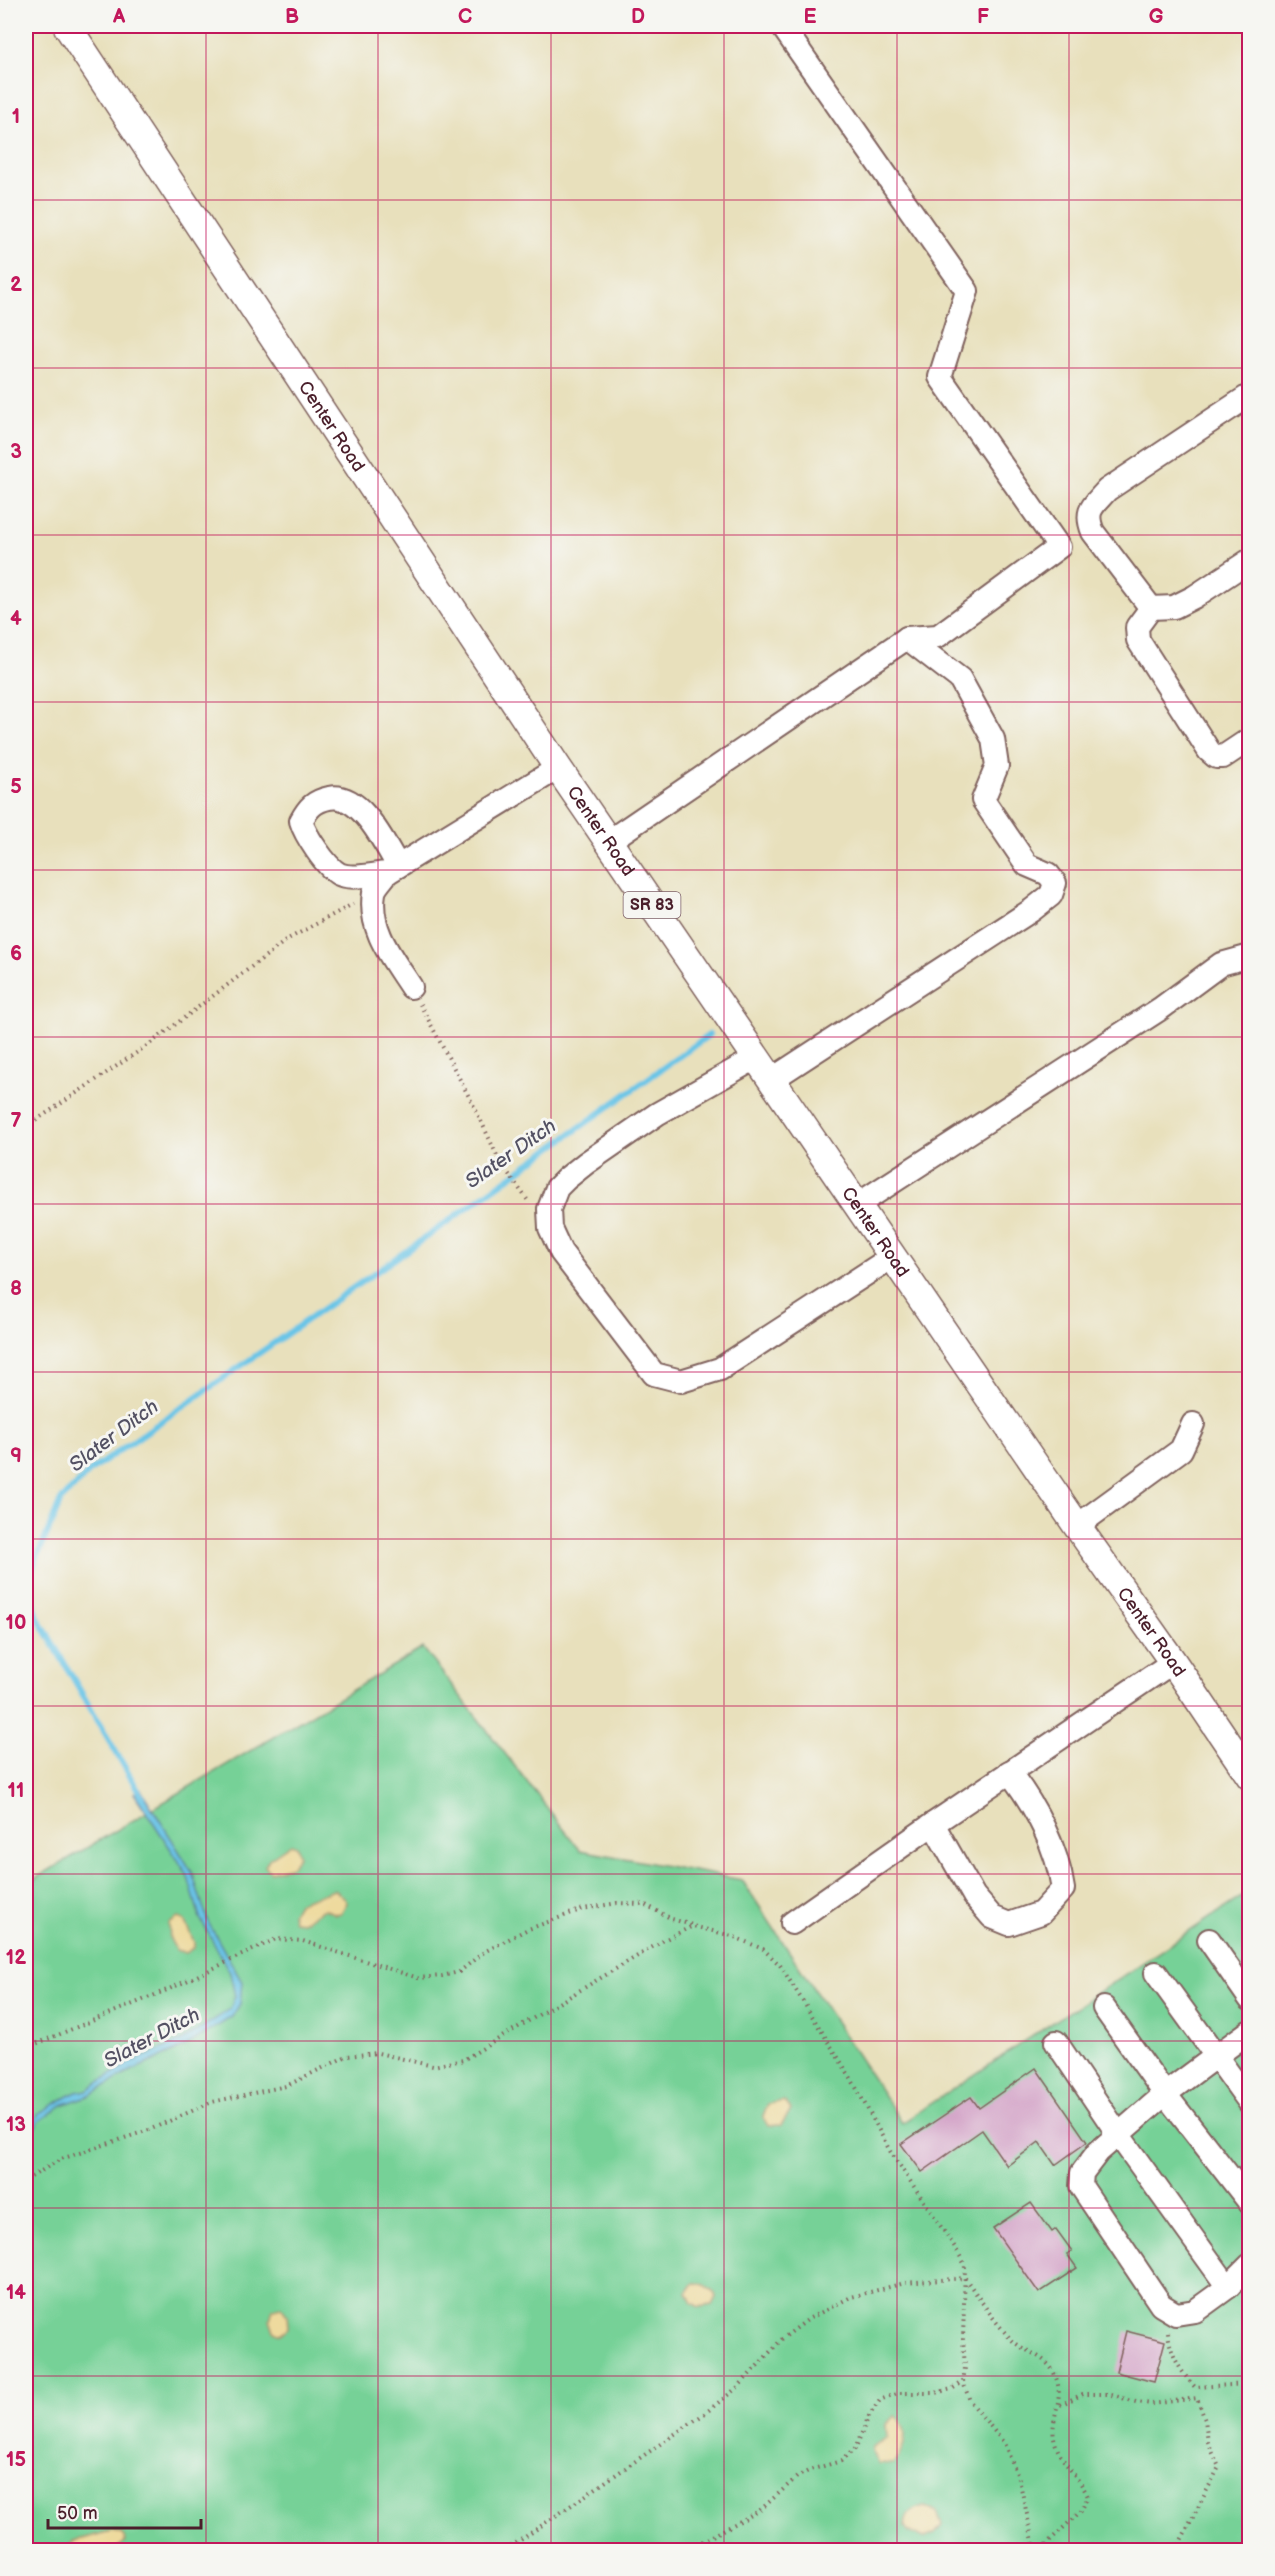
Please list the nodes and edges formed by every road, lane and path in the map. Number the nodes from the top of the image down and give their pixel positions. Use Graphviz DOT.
graph roads {
  1 [pos="67,26"];
  2 [pos="782,26"];
  3 [pos="1250,395"];
  4 [pos="1093,532"];
  5 [pos="1059,548"];
  6 [pos="1250,560"];
  7 [pos="1151,608"];
  8 [pos="907,638"];
  9 [pos="1250,739"];
  10 [pos="558,768"];
  11 [pos="609,841"];
  12 [pos="386,877"];
  13 [pos="1250,956"];
  14 [pos="411,987"];
  15 [pos="756,1058"];
  16 [pos="771,1080"];
  17 [pos="26,1127"];
  18 [pos="520,1191"];
  19 [pos="857,1205"];
  20 [pos="892,1257"];
  21 [pos="1193,1424"];
  22 [pos="1077,1526"];
  23 [pos="1173,1662"];
  24 [pos="1009,1772"];
  25 [pos="1250,1776"];
  26 [pos="933,1824"];
  27 [pos="792,1923"];
  28 [pos="693,1926"];
  29 [pos="1209,1940"];
  30 [pos="1156,1973"];
  31 [pos="1250,1999"];
  32 [pos="1104,2008"];
  33 [pos="1250,2031"];
  34 [pos="1056,2042"];
  35 [pos="26,2048"];
  36 [pos="1214,2056"];
  37 [pos="1165,2094"];
  38 [pos="1250,2103"];
  39 [pos="1118,2134"];
  40 [pos="26,2180"];
  41 [pos="1250,2202"];
  42 [pos="1250,2265"];
  43 [pos="964,2278"];
  44 [pos="1228,2288"];
  45 [pos="1168,2325"];
  46 [pos="963,2382"];
  47 [pos="1250,2384"];
  48 [pos="1059,2405"];
  49 [pos="506,2550"];
  50 [pos="686,2550"];
  51 [pos="1038,2550"];
  52 [pos="1176,2550"];
  1 -- 10 [label="main road, Center Road / SR 83"];
  2 -- 5 [label="lane"];
  3 -- 4 [label="lane"];
  4 -- 5 [label="lane"];
  4 -- 7 [label="lane"];
  5 -- 8 [label="lane"];
  6 -- 7 [label="lane"];
  7 -- 9 [label="lane"];
  8 -- 11 [label="lane"];
  8 -- 16 [label="lane"];
  10 -- 11 [label="main road, Center Road / SR 83"];
  10 -- 12 [label="lane"];
  11 -- 15 [label="main road, Center Road / SR 83"];
  12 -- 14 [label="lane"];
  12 -- 17 [label="path"];
  13 -- 19 [label="lane"];
  14 -- 18 [label="path"];
  15 -- 16 [label="main road, Center Road / SR 83"];
  15 -- 20 [label="lane"];
  16 -- 19 [label="main road, Center Road / SR 83"];
  19 -- 20 [label="main road, Center Road / SR 83"];
  20 -- 22 [label="main road, Center Road / SR 83"];
  21 -- 22 [label="lane"];
  22 -- 23 [label="main road, Center Road / SR 83"];
  23 -- 24 [label="lane"];
  23 -- 25 [label="main road, Center Road / SR 83"];
  24 -- 26 [label="lane"];
  24 -- 26 [label="lane"];
  26 -- 27 [label="lane"];
  28 -- 35 [label="path"];
  28 -- 40 [label="path"];
  28 -- 43 [label="path"];
  29 -- 31 [label="lane"];
  30 -- 36 [label="lane"];
  32 -- 37 [label="lane"];
  33 -- 36 [label="lane"];
  34 -- 39 [label="lane"];
  36 -- 37 [label="lane"];
  36 -- 38 [label="lane"];
  37 -- 39 [label="lane"];
  37 -- 41 [label="lane"];
  39 -- 44 [label="lane"];
  39 -- 44 [label="lane"];
  42 -- 44 [label="lane"];
  43 -- 46 [label="path"];
  43 -- 48 [label="path"];
  43 -- 49 [label="path"];
  45 -- 47 [label="path"];
  46 -- 50 [label="path"];
  46 -- 51 [label="path"];
  48 -- 51 [label="path"];
  48 -- 52 [label="path"];
}
